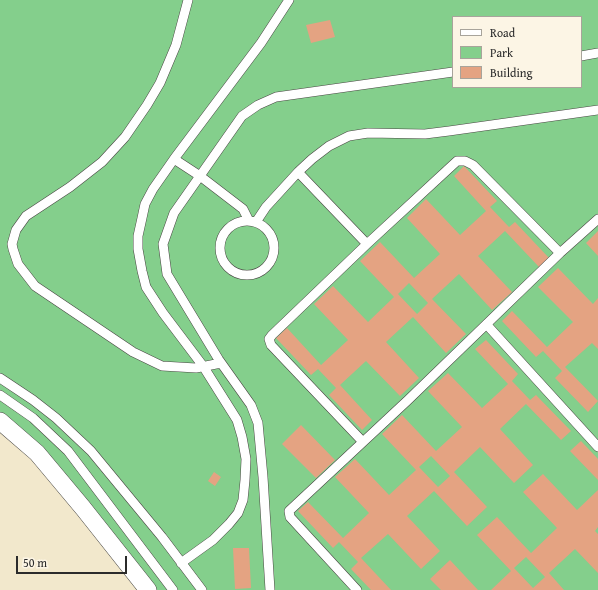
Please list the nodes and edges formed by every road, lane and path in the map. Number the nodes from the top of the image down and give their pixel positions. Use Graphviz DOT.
graph roads {
  1 [pos="188,0"];
  2 [pos="289,0"];
  3 [pos="598,53"];
  4 [pos="582,56"];
  5 [pos="452,72"];
  6 [pos="598,110"];
  7 [pos="174,159"];
  8 [pos="298,172"];
  9 [pos="200,176"];
  10 [pos="598,219"];
  11 [pos="252,221"];
  12 [pos="367,244"];
  13 [pos="560,253"];
  14 [pos="486,325"];
  15 [pos="221,363"];
  16 [pos="203,366"];
  17 [pos="0,378"];
  18 [pos="0,395"];
  19 [pos="0,421"];
  20 [pos="363,442"];
  21 [pos="598,446"];
  22 [pos="181,563"];
  23 [pos="148,590"];
  24 [pos="173,590"];
  25 [pos="202,590"];
  26 [pos="270,590"];
  27 [pos="357,590"];
  1 -- 16 [label="lane"];
  2 -- 7 [label="lane"];
  3 -- 4 [label="lane"];
  5 -- 9 [label="lane"];
  6 -- 8 [label="lane"];
  7 -- 9 [label="lane"];
  7 -- 16 [label="lane"];
  8 -- 11 [label="lane"];
  8 -- 12 [label="lane"];
  9 -- 11 [label="lane"];
  9 -- 15 [label="lane"];
  10 -- 13 [label="lane"];
  11 -- 11 [label="lane"];
  12 -- 13 [label="lane"];
  12 -- 20 [label="lane"];
  13 -- 14 [label="lane"];
  14 -- 20 [label="lane"];
  14 -- 21 [label="lane"];
  15 -- 16 [label="lane"];
  15 -- 26 [label="lane"];
  16 -- 22 [label="lane"];
  17 -- 22 [label="lane"];
  18 -- 24 [label="lane"];
  19 -- 23 [label="street"];
  20 -- 27 [label="lane"];
  22 -- 25 [label="lane"];
}
